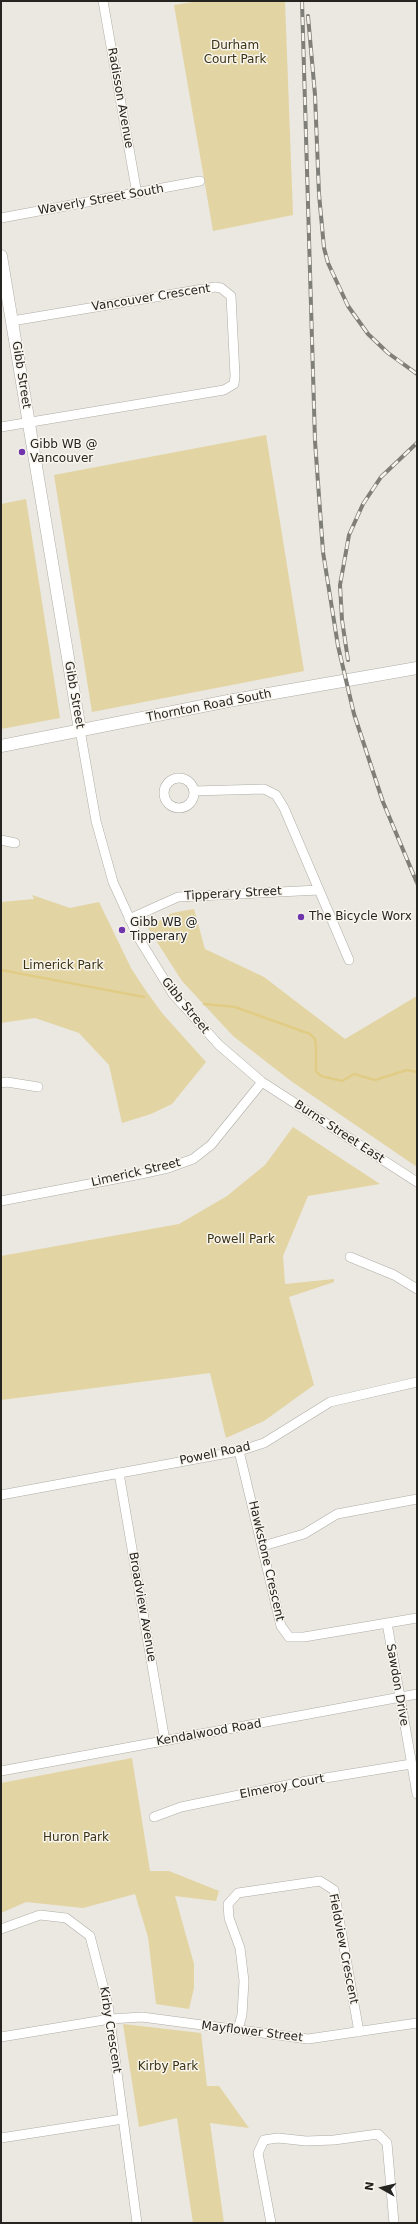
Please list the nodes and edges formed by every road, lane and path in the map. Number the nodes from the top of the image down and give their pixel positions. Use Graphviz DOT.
graph roads {
  1 [pos="103,1"];
  2 [pos="200,181"];
  3 [pos="137,194"];
  4 [pos="1,218"];
  5 [pos="1,256"];
  6 [pos="12,321"];
  7 [pos="29,422"];
  8 [pos="1,427"];
  9 [pos="417,668"];
  10 [pos="80,730"];
  11 [pos="1,746"];
  12 [pos="194,791"];
  13 [pos="1,840"];
  14 [pos="15,843"];
  15 [pos="318,890"];
  16 [pos="129,919"];
  17 [pos="349,960"];
  18 [pos="262,1082"];
  19 [pos="1,1083"];
  20 [pos="38,1087"];
  21 [pos="417,1182"];
  22 [pos="1,1201"];
  23 [pos="350,1257"];
  24 [pos="417,1289"];
  25 [pos="417,1382"];
  26 [pos="239,1452"];
  27 [pos="119,1473"];
  28 [pos="1,1495"];
  29 [pos="417,1499"];
  30 [pos="263,1546"];
  31 [pos="417,1618"];
  32 [pos="387,1623"];
  33 [pos="417,1694"];
  34 [pos="400,1697"];
  35 [pos="165,1741"];
  36 [pos="411,1764"];
  37 [pos="1,1771"];
  38 [pos="417,1794"];
  39 [pos="154,1817"];
  40 [pos="1,1929"];
  41 [pos="110,2019"];
  42 [pos="417,2024"];
  43 [pos="238,2029"];
  44 [pos="359,2032"];
  45 [pos="1,2037"];
  46 [pos="123,2119"];
  47 [pos="1,2138"];
  48 [pos="137,2223"];
  49 [pos="271,2223"];
  50 [pos="394,2223"];
  1 -- 3 [label="street, Radisson Avenue"];
  2 -- 3 [label="street, Waverly Street South"];
  3 -- 4 [label="street, Waverly Street South"];
  5 -- 6 [label="main road, Gibb Street"];
  6 -- 7 [label="main road, Gibb Street"];
  6 -- 7 [label="street, Vancouver Crescent"];
  7 -- 8 [label="street"];
  7 -- 10 [label="main road, Gibb Street"];
  9 -- 10 [label="main road, Thornton Road South"];
  10 -- 11 [label="main road, Thornton Road South"];
  10 -- 16 [label="street, Gibb Street"];
  12 -- 15 [label="street"];
  13 -- 14 [label="street"];
  15 -- 16 [label="street, Tipperary Street"];
  15 -- 17 [label="street"];
  16 -- 18 [label="street, Gibb Street"];
  18 -- 21 [label="street, Burns Street East"];
  18 -- 22 [label="street, Limerick Street"];
  19 -- 20 [label="street"];
  23 -- 24 [label="street"];
  25 -- 26 [label="street, Powell Road"];
  26 -- 27 [label="street, Powell Road"];
  26 -- 30 [label="street, Hawkstone Crescent"];
  27 -- 28 [label="street, Powell Road"];
  27 -- 35 [label="street, Broadview Avenue"];
  29 -- 30 [label="street"];
  30 -- 32 [label="street, Hawkstone Crescent"];
  31 -- 32 [label="street, Hawkstone Crescent"];
  32 -- 34 [label="street, Sawdon Drive"];
  33 -- 34 [label="street, Kendalwood Road"];
  34 -- 35 [label="street, Kendalwood Road"];
  34 -- 36 [label="street, Sawdon Drive"];
  35 -- 37 [label="street, Kendalwood Road"];
  36 -- 38 [label="street, Sawdon Drive"];
  36 -- 39 [label="street, Elmeroy Court"];
  40 -- 41 [label="street, Kirby Crescent"];
  41 -- 43 [label="street, Mayflower Street"];
  41 -- 45 [label="street, Mayflower Street"];
  41 -- 46 [label="street, Kirby Crescent"];
  42 -- 44 [label="street, Mayflower Street"];
  43 -- 44 [label="street, Mayflower Street"];
  43 -- 44 [label="street, Fieldview Crescent"];
  46 -- 47 [label="street"];
  46 -- 48 [label="street, Kirby Crescent"];
  49 -- 50 [label="street"];
}
